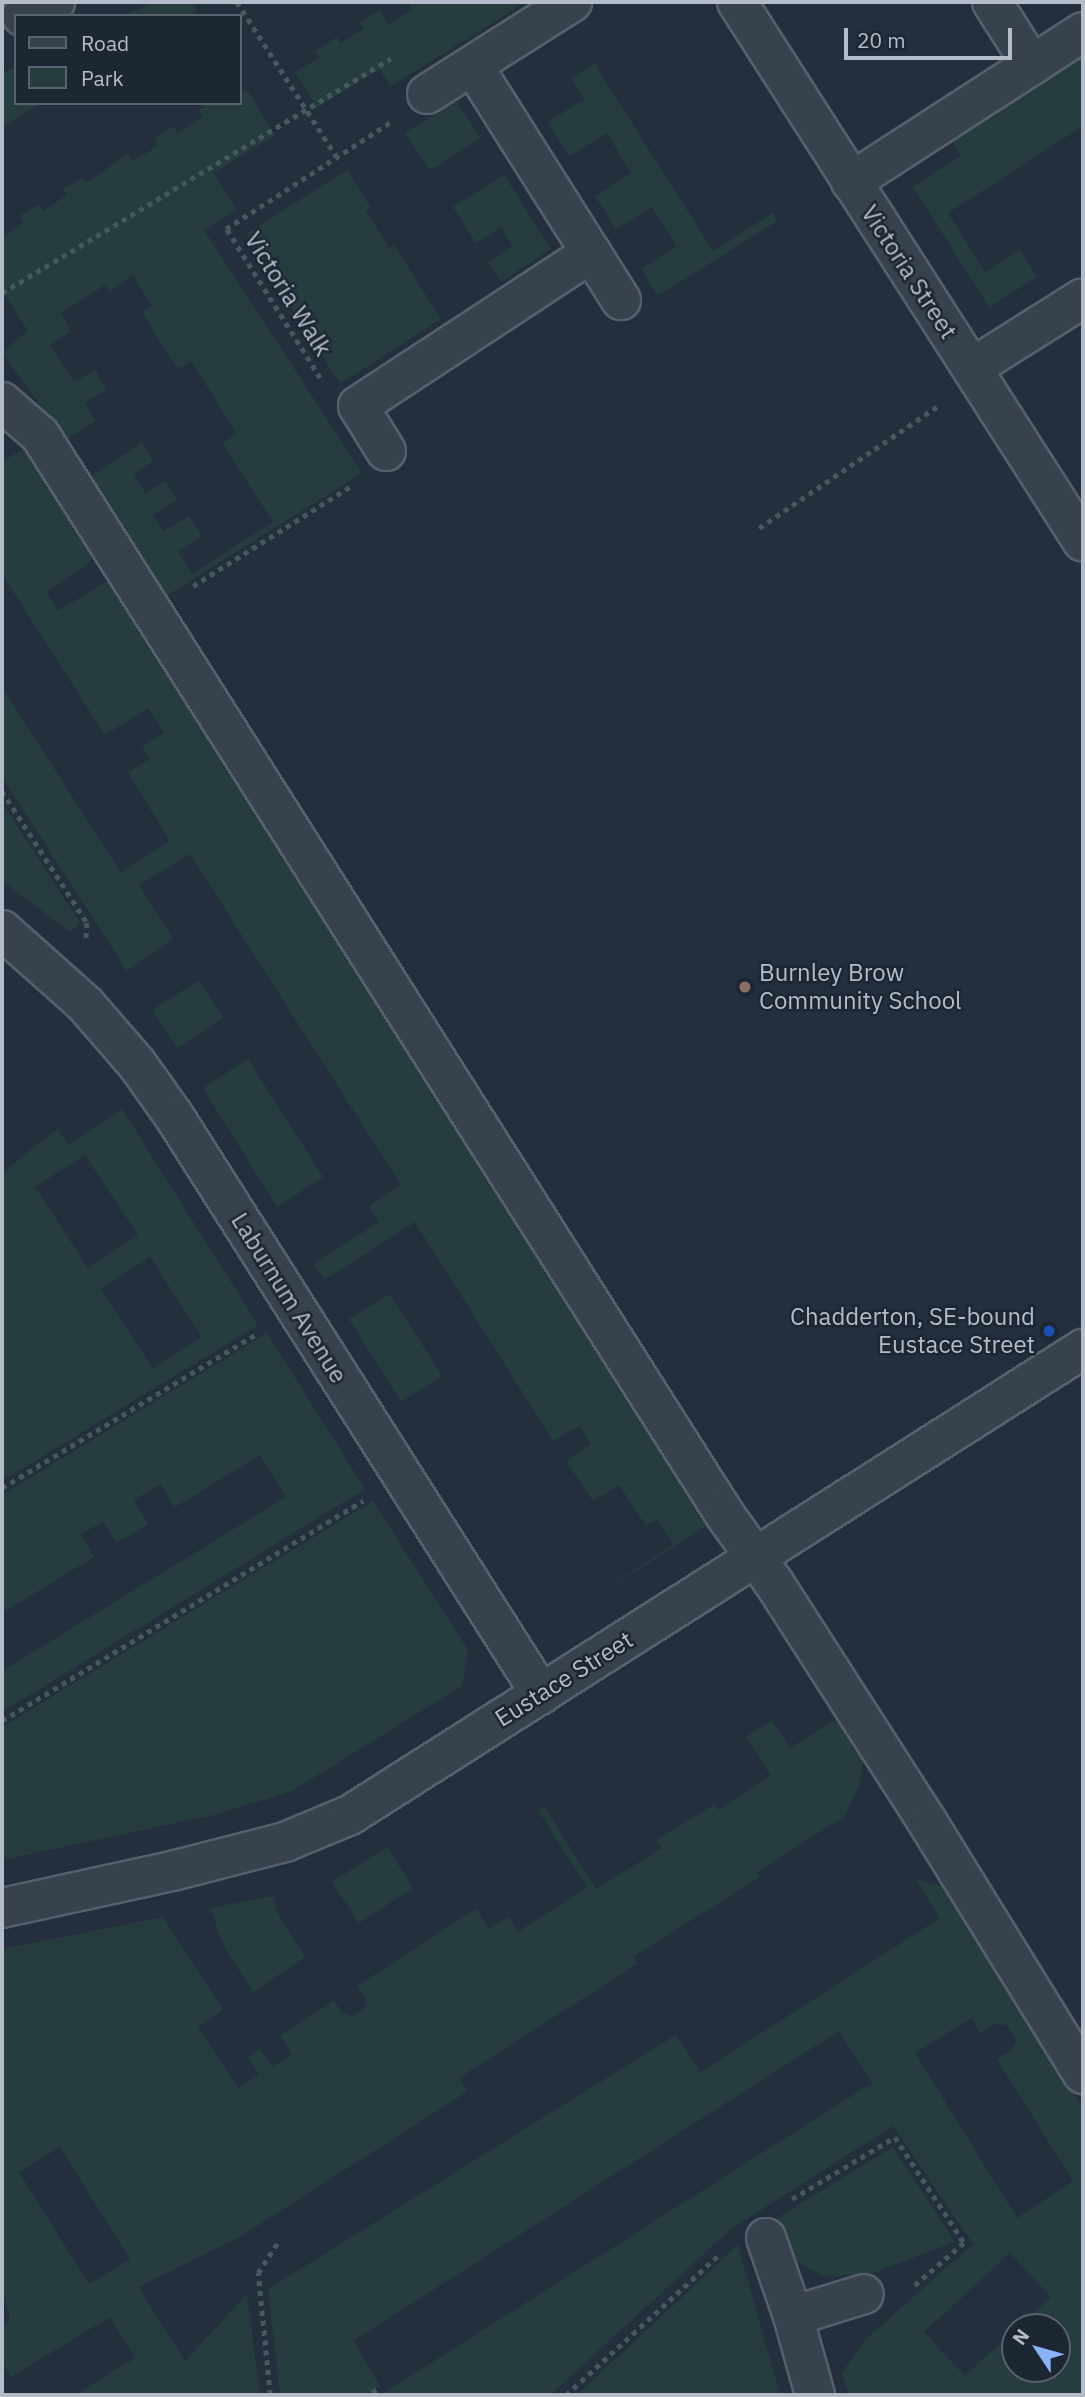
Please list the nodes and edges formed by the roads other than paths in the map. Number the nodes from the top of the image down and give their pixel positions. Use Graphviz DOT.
graph roads {
  1 [pos="55,2"];
  2 [pos="572,2"];
  3 [pos="737,2"];
  4 [pos="992,2"];
  5 [pos="27,14"];
  6 [pos="1083,32"];
  7 [pos="1032,65"];
  8 [pos="472,66"];
  9 [pos="427,93"];
  10 [pos="851,182"];
  11 [pos="591,253"];
  12 [pos="1083,298"];
  13 [pos="621,300"];
  14 [pos="972,368"];
  15 [pos="2,402"];
  16 [pos="386,451"];
  17 [pos="1083,542"];
  18 [pos="2,930"];
  19 [pos="1083,1349"];
  20 [pos="756,1557"];
  21 [pos="541,1694"];
  22 [pos="2,1908"];
  23 [pos="1083,2074"];
  24 [pos="766,2238"];
  25 [pos="864,2294"];
  26 [pos="793,2316"];
  27 [pos="815,2395"];
  1 -- 5 [label="street"];
  2 -- 8 [label="street"];
  3 -- 10 [label="street, Victoria Street"];
  4 -- 7 [label="street"];
  6 -- 7 [label="street"];
  7 -- 10 [label="street"];
  8 -- 9 [label="street"];
  8 -- 11 [label="street"];
  10 -- 14 [label="street, Victoria Street"];
  11 -- 13 [label="street"];
  11 -- 16 [label="street"];
  12 -- 14 [label="street"];
  14 -- 17 [label="street, Victoria Street"];
  15 -- 20 [label="street"];
  18 -- 21 [label="street, Laburnum Avenue"];
  19 -- 20 [label="street, Eustace Street"];
  20 -- 21 [label="street, Eustace Street"];
  20 -- 23 [label="street"];
  21 -- 22 [label="street, Eustace Street"];
  24 -- 26 [label="street"];
  25 -- 26 [label="street"];
  26 -- 27 [label="street"];
}
